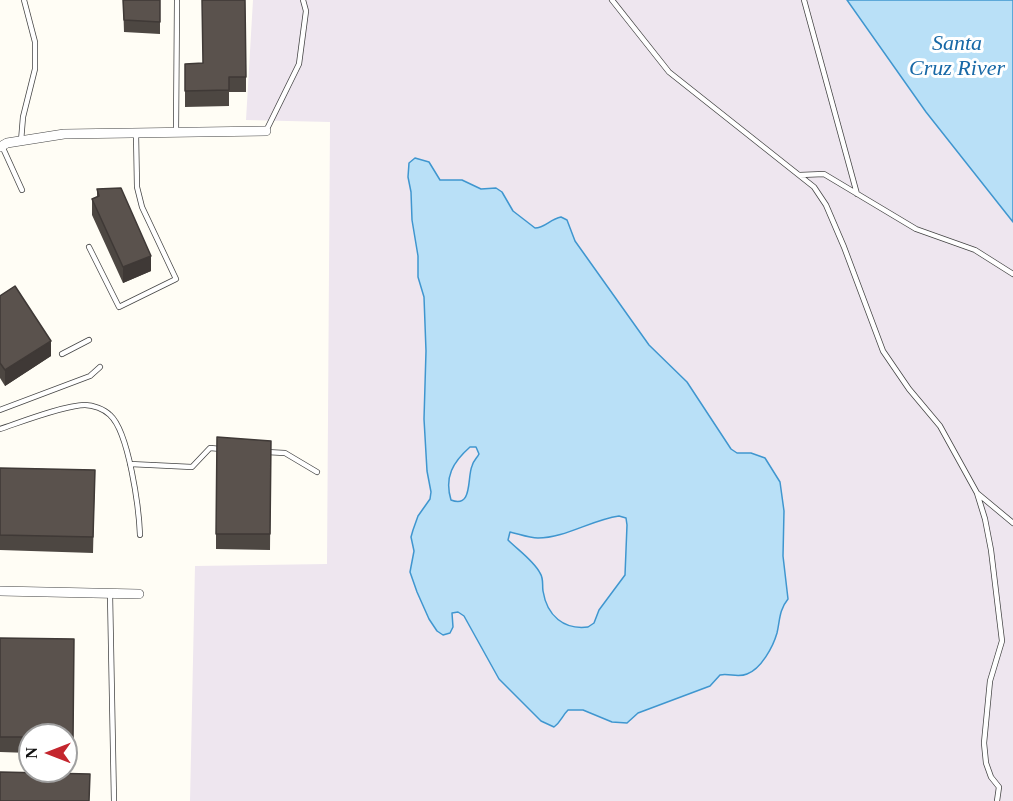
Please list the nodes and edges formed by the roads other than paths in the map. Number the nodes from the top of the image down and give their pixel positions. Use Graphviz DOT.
graph roads {
  1 [pos="24,0"];
  2 [pos="303,0"];
  3 [pos="612,0"];
  4 [pos="804,0"];
  5 [pos="177,2"];
  6 [pos="266,131"];
  7 [pos="176,132"];
  8 [pos="136,133"];
  9 [pos="21,141"];
  10 [pos="1,147"];
  11 [pos="800,176"];
  12 [pos="22,190"];
  13 [pos="857,194"];
  14 [pos="89,247"];
  15 [pos="1013,274"];
  16 [pos="89,340"];
  17 [pos="62,354"];
  18 [pos="100,368"];
  19 [pos="0,410"];
  20 [pos="0,429"];
  21 [pos="231,450"];
  22 [pos="263,452"];
  23 [pos="130,464"];
  24 [pos="317,472"];
  25 [pos="977,493"];
  26 [pos="1013,523"];
  27 [pos="140,535"];
  28 [pos="0,591"];
  29 [pos="110,594"];
  30 [pos="139,594"];
  31 [pos="114,801"];
  32 [pos="997,801"];
  1 -- 9 [label="lane"];
  2 -- 6 [label="lane"];
  3 -- 11 [label="lane"];
  4 -- 13 [label="lane"];
  5 -- 7 [label="lane"];
  6 -- 7 [label="street"];
  7 -- 8 [label="street"];
  8 -- 9 [label="street"];
  8 -- 14 [label="lane"];
  9 -- 10 [label="street"];
  10 -- 12 [label="lane"];
  11 -- 13 [label="lane"];
  11 -- 25 [label="lane"];
  13 -- 15 [label="lane"];
  16 -- 17 [label="lane"];
  18 -- 19 [label="lane"];
  20 -- 23 [label="lane"];
  21 -- 23 [label="lane"];
  22 -- 24 [label="lane"];
  23 -- 27 [label="lane"];
  25 -- 26 [label="lane"];
  25 -- 32 [label="lane"];
  28 -- 29 [label="street"];
  29 -- 30 [label="street"];
  29 -- 31 [label="lane"];
}
